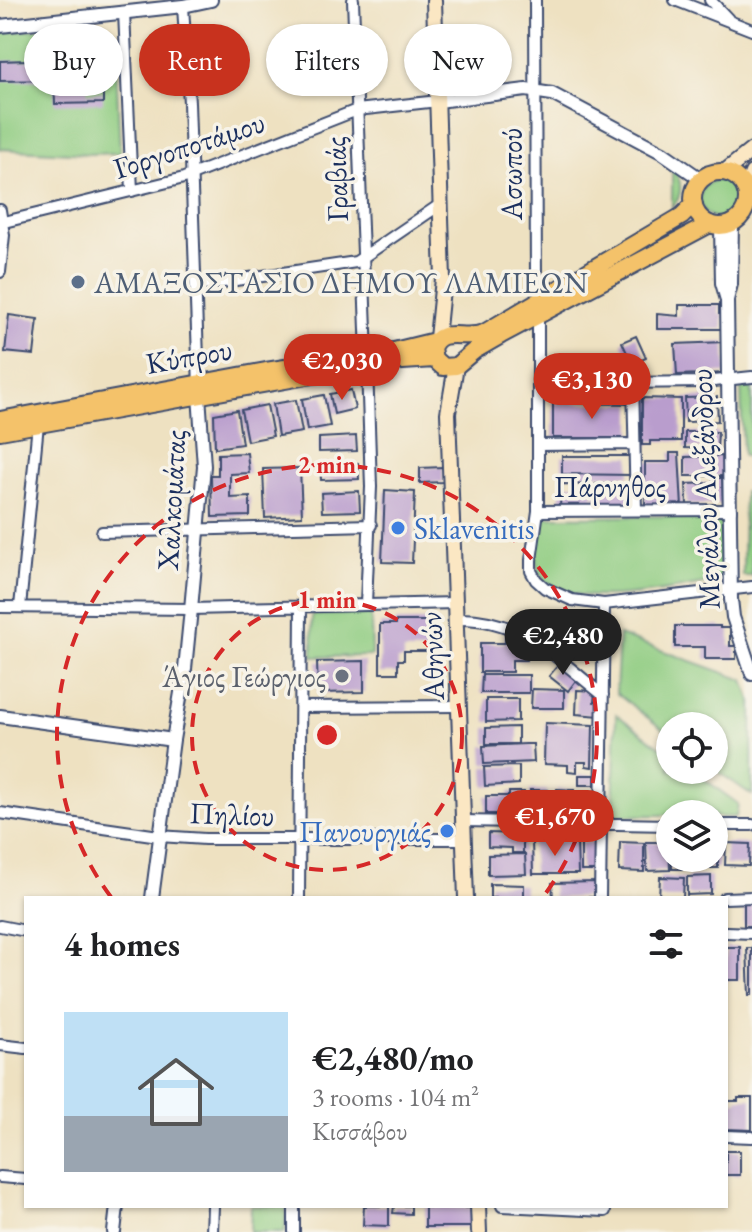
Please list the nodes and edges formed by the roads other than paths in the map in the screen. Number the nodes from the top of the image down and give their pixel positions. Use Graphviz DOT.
graph roads {
  1 [pos="211,0"];
  2 [pos="353,0"];
  3 [pos="434,0"];
  4 [pos="535,0"];
  5 [pos="675,0"];
  6 [pos="710,0"];
  7 [pos="183,6"];
  8 [pos="124,12"];
  9 [pos="729,21"];
  10 [pos="0,26"];
  11 [pos="752,30"];
  12 [pos="535,90"];
  13 [pos="438,101"];
  14 [pos="357,110"];
  15 [pos="752,150"];
  16 [pos="723,173"];
  17 [pos="752,173"];
  18 [pos="192,175"];
  19 [pos="702,180"];
  20 [pos="132,191"];
  21 [pos="748,193"];
  22 [pos="441,204"];
  23 [pos="694,204"];
  24 [pos="0,210"];
  25 [pos="730,222"];
  26 [pos="2,223"];
  27 [pos="363,259"];
  28 [pos="0,272"];
  29 [pos="443,279"];
  30 [pos="196,286"];
  31 [pos="542,298"];
  32 [pos="538,316"];
  33 [pos="457,336"];
  34 [pos="436,339"];
  35 [pos="367,360"];
  36 [pos="436,362"];
  37 [pos="460,363"];
  38 [pos="752,377"];
  39 [pos="728,379"];
  40 [pos="633,383"];
  41 [pos="538,384"];
  42 [pos="199,389"];
  43 [pos="448,413"];
  44 [pos="0,420"];
  45 [pos="38,424"];
  46 [pos="0,431"];
  47 [pos="634,444"];
  48 [pos="538,445"];
  49 [pos="636,510"];
  50 [pos="731,510"];
  51 [pos="538,511"];
  52 [pos="371,525"];
  53 [pos="197,530"];
  54 [pos="102,532"];
  55 [pos="752,587"];
  56 [pos="730,590"];
  57 [pos="456,603"];
  58 [pos="366,604"];
  59 [pos="604,604"];
  60 [pos="301,606"];
  61 [pos="0,607"];
  62 [pos="20,607"];
  63 [pos="191,609"];
  64 [pos="456,619"];
  65 [pos="752,674"];
  66 [pos="603,695"];
  67 [pos="460,706"];
  68 [pos="301,707"];
  69 [pos="0,716"];
  70 [pos="173,740"];
  71 [pos="0,813"];
  72 [pos="463,821"];
  73 [pos="656,825"];
  74 [pos="728,825"];
  75 [pos="752,825"];
  76 [pos="601,826"];
  77 [pos="159,836"];
  78 [pos="463,839"];
  79 [pos="299,840"];
  80 [pos="152,896"];
  81 [pos="299,896"];
  82 [pos="466,896"];
  83 [pos="600,896"];
  84 [pos="752,897"];
  85 [pos="728,898"];
  86 [pos="0,926"];
  87 [pos="24,931"];
  88 [pos="728,932"];
  89 [pos="752,933"];
  90 [pos="0,1045"];
  91 [pos="24,1048"];
  92 [pos="728,1136"];
  93 [pos="752,1137"];
  94 [pos="0,1177"];
  95 [pos="24,1179"];
  96 [pos="117,1208"];
  97 [pos="213,1208"];
  98 [pos="294,1208"];
  99 [pos="478,1208"];
  100 [pos="543,1208"];
  101 [pos="605,1211"];
  102 [pos="114,1232"];
  103 [pos="212,1232"];
  104 [pos="294,1232"];
  105 [pos="479,1232"];
  1 -- 7 [label="street"];
  2 -- 14 [label="street, Γραβιάς"];
  3 -- 13 [label="main road"];
  4 -- 12 [label="street, Ασωπού"];
  5 -- 9 [label="street"];
  6 -- 9 [label="street"];
  7 -- 8 [label="street"];
  7 -- 18 [label="street, Χαλκομάτας"];
  8 -- 10 [label="street"];
  8 -- 20 [label="street"];
  9 -- 11 [label="street"];
  12 -- 13 [label="street"];
  12 -- 19 [label="street"];
  12 -- 31 [label="street, Ασωπού"];
  13 -- 14 [label="street, Γοργοποτάμου"];
  13 -- 22 [label="main road"];
  14 -- 18 [label="street, Γοργοποτάμου"];
  14 -- 27 [label="street, Γραβιάς"];
  15 -- 16 [label="main road"];
  16 -- 19 [label="main road"];
  16 -- 21 [label="main road"];
  17 -- 21 [label="main road"];
  18 -- 20 [label="street, Γοργοποτάμου"];
  18 -- 30 [label="street, Χαλκομάτας"];
  19 -- 23 [label="main road"];
  20 -- 26 [label="street, Γοργοποτάμου"];
  21 -- 25 [label="main road"];
  22 -- 27 [label="street"];
  22 -- 29 [label="main road"];
  23 -- 25 [label="main road"];
  23 -- 31 [label="main road, Κύπρου"];
  24 -- 26 [label="street"];
  25 -- 32 [label="main road"];
  25 -- 39 [label="street, Μεγάλου Αλεξάνδρου"];
  26 -- 28 [label="street"];
  27 -- 30 [label="street"];
  27 -- 35 [label="street, Γραβιάς"];
  29 -- 33 [label="main road"];
  29 -- 34 [label="main road"];
  30 -- 42 [label="street, Χαλκομάτας"];
  31 -- 33 [label="main road, Κύπρου"];
  32 -- 37 [label="main road"];
  32 -- 41 [label="street"];
  33 -- 34 [label="main road, Κύπρου"];
  33 -- 37 [label="main road"];
  34 -- 35 [label="main road, Κύπρου"];
  34 -- 36 [label="main road"];
  35 -- 36 [label="main road, Κύπρου"];
  35 -- 42 [label="main road, Κύπρου"];
  35 -- 52 [label="street, Γραβιάς"];
  36 -- 37 [label="main road, Κύπρου"];
  36 -- 43 [label="main road, Αθηνών"];
  37 -- 43 [label="main road, Αθηνών"];
  38 -- 39 [label="street"];
  39 -- 40 [label="street"];
  39 -- 50 [label="street, Μεγάλου Αλεξάνδρου"];
  40 -- 41 [label="street"];
  40 -- 47 [label="street"];
  41 -- 48 [label="street"];
  42 -- 44 [label="main road, Κύπρου"];
  42 -- 45 [label="main road, Κύπρου"];
  42 -- 53 [label="street, Χαλκομάτας"];
  43 -- 57 [label="main road, Αθηνών"];
  45 -- 46 [label="main road, Κύπρου"];
  45 -- 62 [label="street"];
  47 -- 48 [label="street"];
  47 -- 49 [label="street"];
  48 -- 51 [label="street"];
  49 -- 50 [label="street, Πάρνηθος"];
  49 -- 51 [label="street, Πάρνηθος"];
  50 -- 56 [label="street, Μεγάλου Αλεξάνδρου"];
  51 -- 59 [label="street"];
  52 -- 53 [label="street"];
  52 -- 58 [label="street, Γραβιάς"];
  53 -- 54 [label="street"];
  53 -- 63 [label="street, Χαλκομάτας"];
  55 -- 56 [label="street"];
  56 -- 59 [label="street"];
  56 -- 65 [label="street, Μεγάλου Αλεξάνδρου"];
  57 -- 58 [label="street"];
  57 -- 64 [label="main road, Αθηνών"];
  58 -- 60 [label="street"];
  59 -- 66 [label="street"];
  60 -- 63 [label="street"];
  60 -- 68 [label="street"];
  61 -- 62 [label="street"];
  62 -- 63 [label="street"];
  63 -- 70 [label="street, Χαλκομάτας"];
  64 -- 66 [label="street"];
  64 -- 67 [label="main road, Αθηνών"];
  66 -- 76 [label="street"];
  67 -- 68 [label="street"];
  67 -- 72 [label="main road, Αθηνών"];
  68 -- 79 [label="street"];
  69 -- 70 [label="street"];
  70 -- 77 [label="street, Χαλκομάτας"];
  71 -- 77 [label="street, Πηλίου"];
  72 -- 76 [label="street"];
  72 -- 78 [label="main road, Αθηνών"];
  73 -- 76 [label="street"];
  74 -- 75 [label="street"];
  76 -- 83 [label="street"];
  77 -- 79 [label="street, Πηλίου"];
  77 -- 80 [label="street, Χαλκομάτας"];
  78 -- 79 [label="street, Πηλίου"];
  78 -- 82 [label="main road, Αθηνών"];
  79 -- 81 [label="street"];
  84 -- 85 [label="street"];
  86 -- 87 [label="street"];
  88 -- 89 [label="street"];
  90 -- 91 [label="street"];
  92 -- 93 [label="street"];
  94 -- 95 [label="street"];
  96 -- 102 [label="street"];
  97 -- 103 [label="street"];
  98 -- 104 [label="street"];
  99 -- 105 [label="main road"];
  100 -- 101 [label="street"];
}
